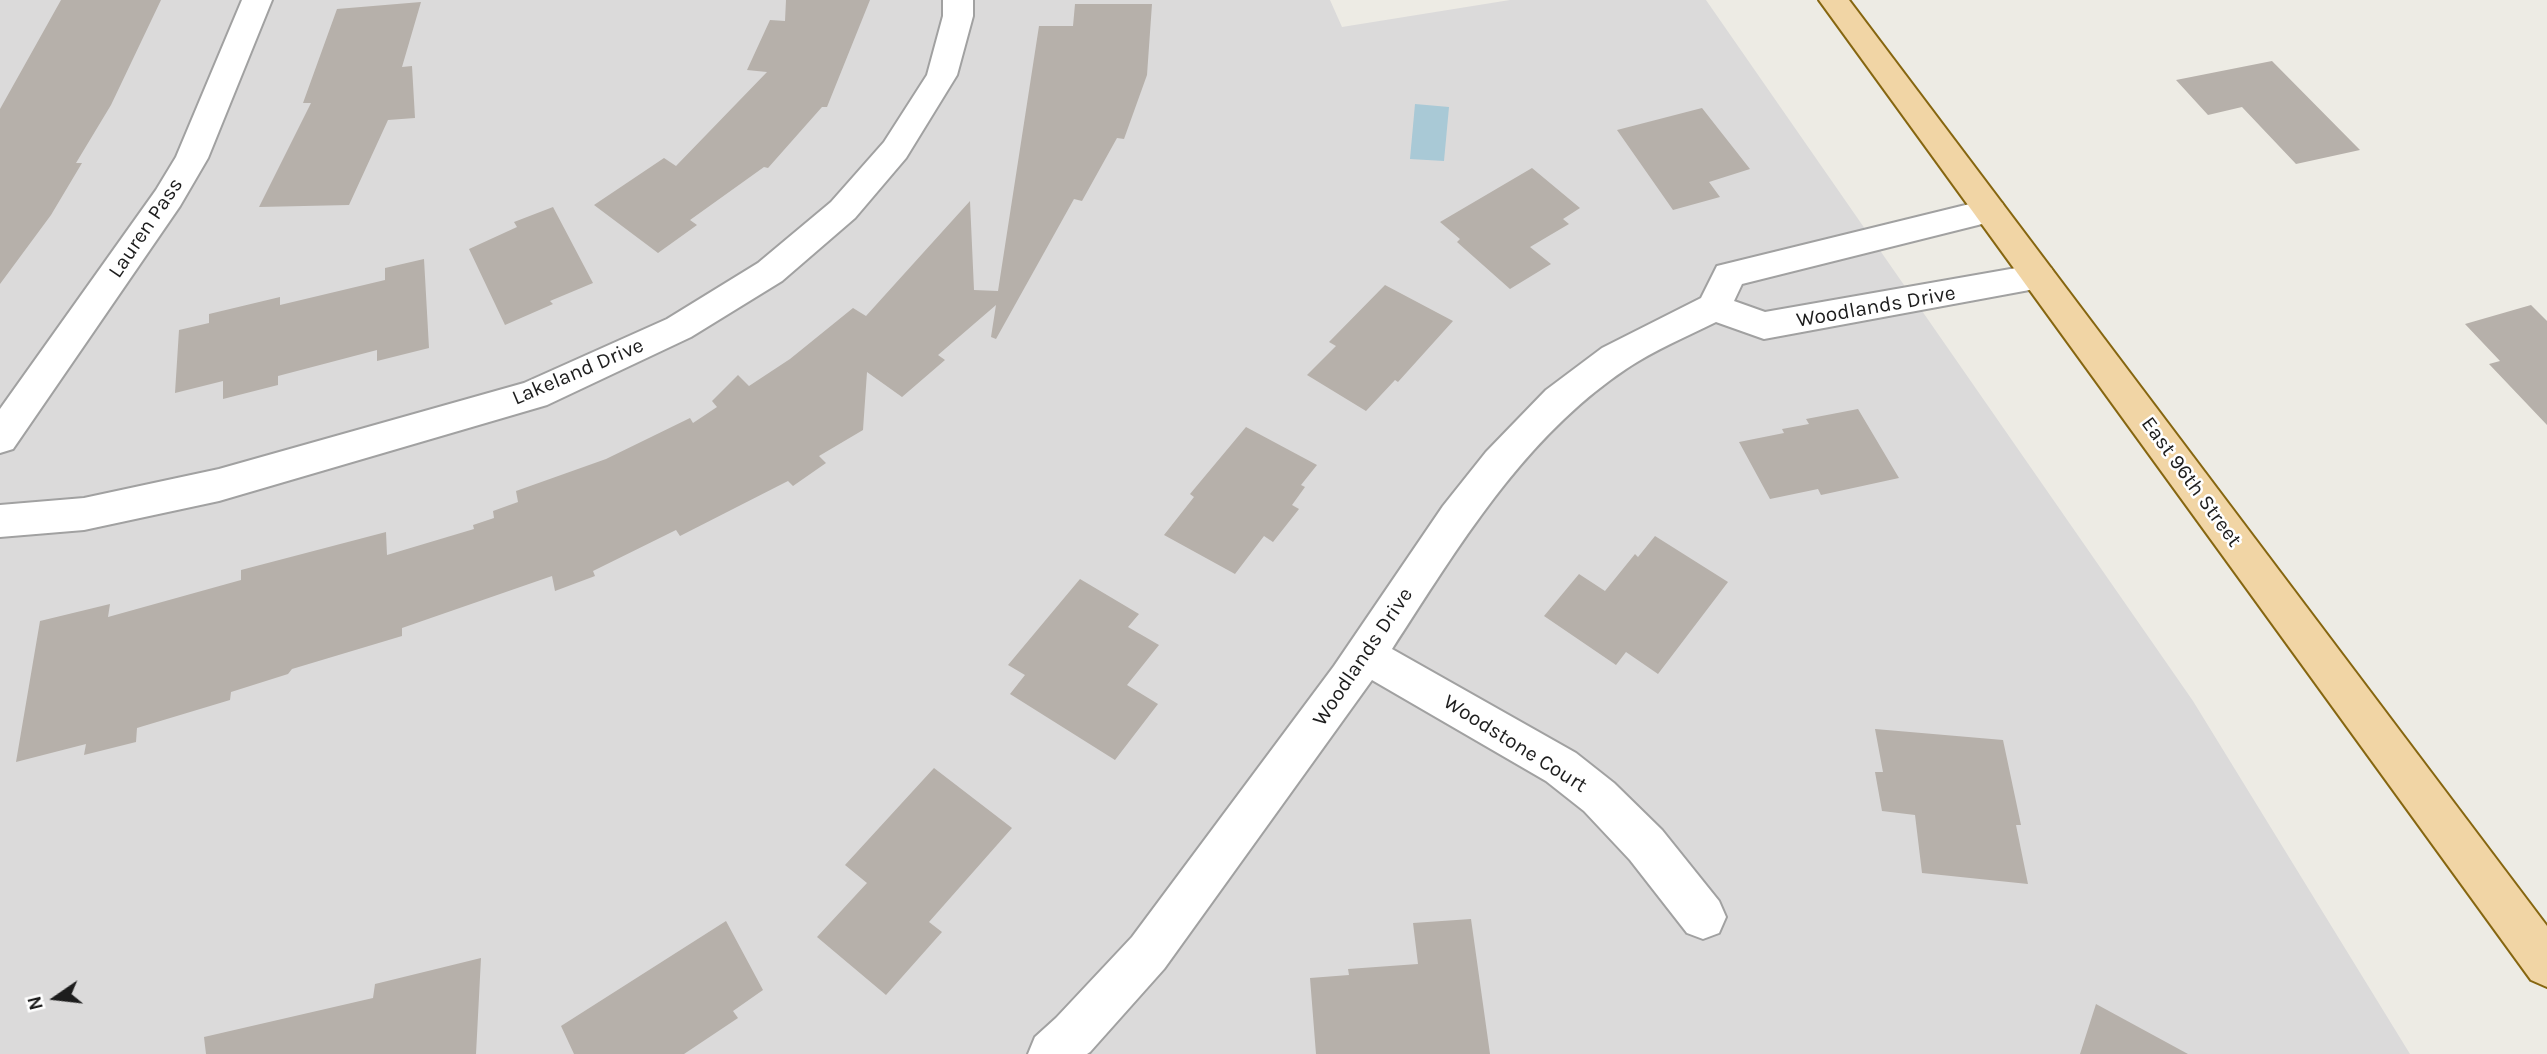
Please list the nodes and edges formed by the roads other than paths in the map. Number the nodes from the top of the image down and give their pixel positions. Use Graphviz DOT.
graph roads {
  1 [pos="257,0"];
  2 [pos="958,0"];
  3 [pos="1834,0"];
  4 [pos="1990,211"];
  5 [pos="2039,277"];
  6 [pos="1714,307"];
  7 [pos="0,438"];
  8 [pos="0,522"];
  9 [pos="1366,655"];
  10 [pos="1703,917"];
  11 [pos="2547,964"];
  12 [pos="1052,1054"];
  1 -- 7 [label="street, Lauren Pass"];
  2 -- 8 [label="street, Lakeland Drive"];
  3 -- 4 [label="main road, East 96th Street"];
  4 -- 5 [label="main road, East 96th Street"];
  4 -- 6 [label="street"];
  5 -- 6 [label="street, Woodlands Drive"];
  5 -- 11 [label="main road, East 96th Street"];
  6 -- 9 [label="street, Woodlands Drive"];
  9 -- 10 [label="street, Woodstone Court"];
  9 -- 12 [label="street, Woodlands Drive"];
}
